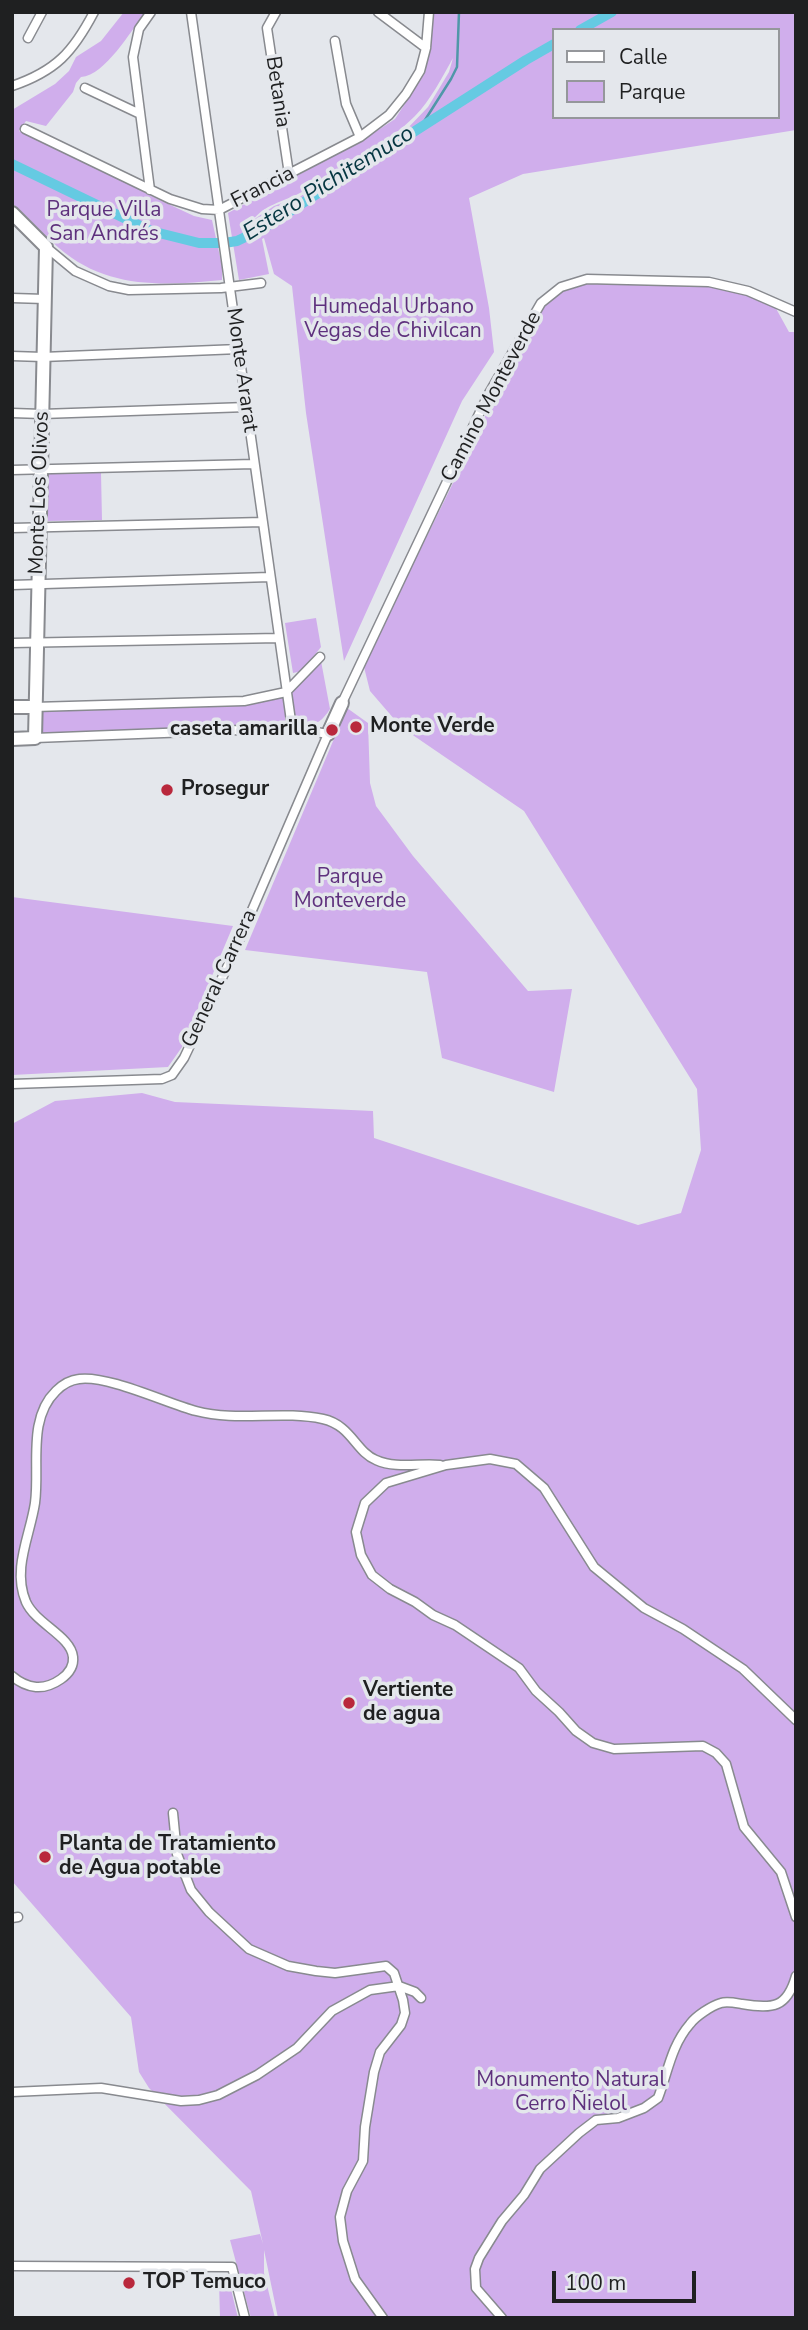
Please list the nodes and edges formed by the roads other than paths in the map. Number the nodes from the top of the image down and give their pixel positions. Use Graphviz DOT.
graph roads {
  1 [pos="41,12"];
  2 [pos="94,12"];
  3 [pos="151,12"];
  4 [pos="191,12"];
  5 [pos="276,12"];
  6 [pos="379,12"];
  7 [pos="429,12"];
  8 [pos="29,38"];
  9 [pos="335,41"];
  10 [pos="426,48"];
  11 [pos="12,86"];
  12 [pos="85,88"];
  13 [pos="140,114"];
  14 [pos="25,129"];
  15 [pos="360,137"];
  16 [pos="289,174"];
  17 [pos="150,190"];
  18 [pos="219,210"];
  19 [pos="12,214"];
  20 [pos="46,247"];
  21 [pos="261,283"];
  22 [pos="230,288"];
  23 [pos="12,298"];
  24 [pos="45,299"];
  25 [pos="796,312"];
  26 [pos="239,349"];
  27 [pos="12,356"];
  28 [pos="43,357"];
  29 [pos="247,407"];
  30 [pos="12,413"];
  31 [pos="42,414"];
  32 [pos="254,464"];
  33 [pos="12,470"];
  34 [pos="40,471"];
  35 [pos="263,522"];
  36 [pos="12,528"];
  37 [pos="39,529"];
  38 [pos="270,577"];
  39 [pos="12,586"];
  40 [pos="37,586"];
  41 [pos="279,638"];
  42 [pos="12,643"];
  43 [pos="36,644"];
  44 [pos="320,657"];
  45 [pos="286,692"];
  46 [pos="342,703"];
  47 [pos="12,707"];
  48 [pos="34,707"];
  49 [pos="292,728"];
  50 [pos="328,734"];
  51 [pos="35,738"];
  52 [pos="12,739"];
  53 [pos="12,1084"];
  54 [pos="446,1465"];
  55 [pos="12,1676"];
  56 [pos="796,1720"];
  57 [pos="173,1814"];
  58 [pos="796,1916"];
  59 [pos="796,1976"];
  60 [pos="399,1986"];
  61 [pos="421,1998"];
  62 [pos="12,2092"];
  63 [pos="12,2266"];
  64 [pos="245,2318"];
  65 [pos="383,2318"];
  66 [pos="502,2318"];
  1 -- 8 [label="street"];
  2 -- 11 [label="street"];
  3 -- 13 [label="street"];
  4 -- 18 [label="street, Monte Ararat"];
  5 -- 16 [label="street, Betania"];
  6 -- 10 [label="street"];
  7 -- 10 [label="street, Francia"];
  9 -- 15 [label="street"];
  10 -- 15 [label="street, Francia"];
  12 -- 13 [label="street"];
  13 -- 17 [label="street"];
  14 -- 17 [label="street, Francia"];
  15 -- 16 [label="street, Francia"];
  16 -- 18 [label="street, Francia"];
  17 -- 18 [label="street, Francia"];
  18 -- 22 [label="street, Monte Ararat"];
  19 -- 20 [label="street"];
  20 -- 22 [label="street"];
  20 -- 24 [label="street, Monte Los Olivos"];
  21 -- 22 [label="street"];
  22 -- 26 [label="street, Monte Ararat"];
  23 -- 24 [label="street"];
  24 -- 28 [label="street, Monte Los Olivos"];
  25 -- 46 [label="street, Camino Monteverde"];
  26 -- 28 [label="street"];
  26 -- 29 [label="street, Monte Ararat"];
  27 -- 28 [label="street"];
  28 -- 31 [label="street, Monte Los Olivos"];
  29 -- 31 [label="street"];
  29 -- 32 [label="street, Monte Ararat"];
  30 -- 31 [label="street"];
  31 -- 34 [label="street, Monte Los Olivos"];
  32 -- 34 [label="street"];
  32 -- 35 [label="street, Monte Ararat"];
  33 -- 34 [label="street"];
  34 -- 37 [label="street, Monte Los Olivos"];
  35 -- 37 [label="street"];
  35 -- 38 [label="street, Monte Ararat"];
  36 -- 37 [label="street"];
  37 -- 40 [label="street, Monte Los Olivos"];
  38 -- 40 [label="street"];
  38 -- 41 [label="street, Monte Ararat"];
  39 -- 40 [label="street"];
  40 -- 43 [label="street, Monte Los Olivos"];
  41 -- 43 [label="street"];
  41 -- 45 [label="street, Monte Ararat"];
  42 -- 43 [label="street"];
  43 -- 48 [label="street, Monte Los Olivos"];
  44 -- 45 [label="street"];
  45 -- 48 [label="street"];
  45 -- 49 [label="street, Monte Ararat"];
  46 -- 50 [label="street, Camino Monteverde"];
  47 -- 48 [label="street"];
  48 -- 51 [label="street, Monte Los Olivos"];
  49 -- 50 [label="street"];
  49 -- 51 [label="street"];
  50 -- 53 [label="street, General Carrera"];
  51 -- 52 [label="street"];
  54 -- 55 [label="street"];
  54 -- 56 [label="street"];
  54 -- 58 [label="street"];
  57 -- 60 [label="street"];
  59 -- 66 [label="street"];
  60 -- 61 [label="street"];
  60 -- 62 [label="street"];
  60 -- 65 [label="street"];
  63 -- 64 [label="street"];
}
